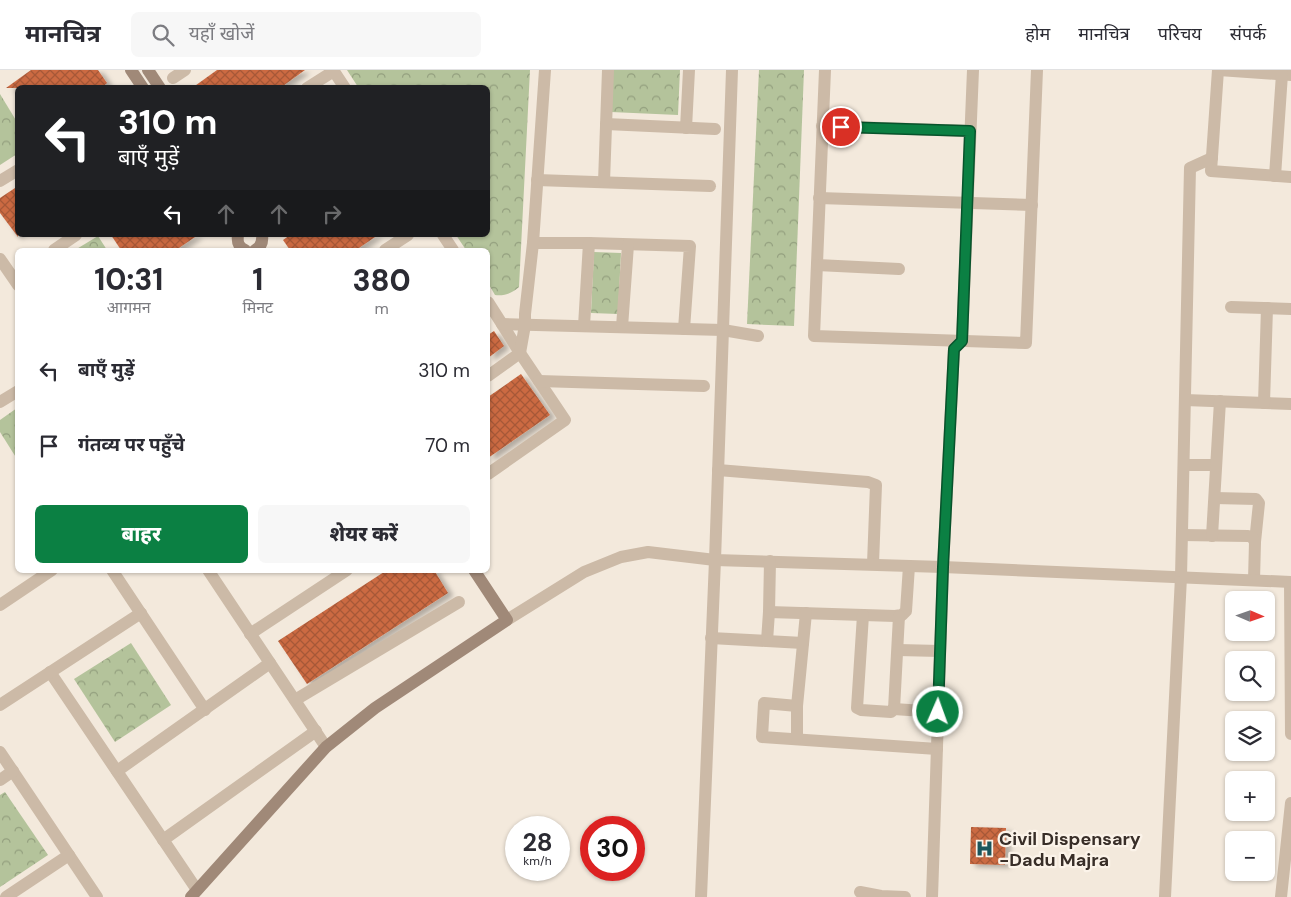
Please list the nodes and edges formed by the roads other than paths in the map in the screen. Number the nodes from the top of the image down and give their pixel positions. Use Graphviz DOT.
graph roads {
  1 [pos="131,70"];
  2 [pos="148,70"];
  3 [pos="185,70"];
  4 [pos="333,70"];
  5 [pos="545,70"];
  6 [pos="608,70"];
  7 [pos="689,70"];
  8 [pos="732,70"];
  9 [pos="825,70"];
  10 [pos="973,70"];
  11 [pos="1037,70"];
  12 [pos="1219,70"];
  13 [pos="1287,74"];
  14 [pos="173,78"];
  15 [pos="141,85"];
  16 [pos="158,85"];
  17 [pos="311,85"];
  18 [pos="343,85"];
  19 [pos="606,124"];
  20 [pos="822,126"];
  21 [pos="686,128"];
  22 [pos="715,129"];
  23 [pos="970,131"];
  24 [pos="1212,158"];
  25 [pos="15,172"];
  26 [pos="1275,176"];
  27 [pos="1291,177"];
  28 [pos="537,180"];
  29 [pos="0,181"];
  30 [pos="604,182"];
  31 [pos="710,186"];
  32 [pos="820,198"];
  33 [pos="967,203"];
  34 [pos="1032,205"];
  35 [pos="73,237"];
  36 [pos="405,237"];
  37 [pos="444,237"];
  38 [pos="533,243"];
  39 [pos="589,243"];
  40 [pos="628,244"];
  41 [pos="57,248"];
  42 [pos="388,248"];
  43 [pos="452,248"];
  44 [pos="0,258"];
  45 [pos="817,265"];
  46 [pos="900,269"];
  47 [pos="15,278"];
  48 [pos="490,305"];
  49 [pos="1231,307"];
  50 [pos="1267,308"];
  51 [pos="1291,309"];
  52 [pos="502,324"];
  53 [pos="526,325"];
  54 [pos="584,326"];
  55 [pos="622,327"];
  56 [pos="684,329"];
  57 [pos="723,330"];
  58 [pos="758,336"];
  59 [pos="962,341"];
  60 [pos="520,353"];
  61 [pos="490,375"];
  62 [pos="539,381"];
  63 [pos="704,386"];
  64 [pos="15,393"];
  65 [pos="1185,400"];
  66 [pos="1220,401"];
  67 [pos="0,402"];
  68 [pos="1264,403"];
  69 [pos="1291,404"];
  70 [pos="1184,465"];
  71 [pos="1216,466"];
  72 [pos="718,470"];
  73 [pos="490,473"];
  74 [pos="1215,498"];
  75 [pos="1182,535"];
  76 [pos="1212,536"];
  77 [pos="1255,542"];
  78 [pos="715,560"];
  79 [pos="770,562"];
  80 [pos="873,564"];
  81 [pos="909,566"];
  82 [pos="943,567"];
  83 [pos="47,573"];
  84 [pos="114,573"];
  85 [pos="210,573"];
  86 [pos="342,573"];
  87 [pos="476,573"];
  88 [pos="1182,577"];
  89 [pos="1254,580"];
  90 [pos="1291,582"];
  91 [pos="459,602"];
  92 [pos="0,604"];
  93 [pos="769,612"];
  94 [pos="141,613"];
  95 [pos="806,613"];
  96 [pos="863,615"];
  97 [pos="900,616"];
  98 [pos="507,620"];
  99 [pos="250,634"];
  100 [pos="712,638"];
  101 [pos="767,641"];
  102 [pos="803,643"];
  103 [pos="898,650"];
  104 [pos="940,651"];
  105 [pos="270,664"];
  106 [pos="50,672"];
  107 [pos="295,700"];
  108 [pos="0,705"];
  109 [pos="798,706"];
  110 [pos="205,710"];
  111 [pos="894,710"];
  112 [pos="938,712"];
  113 [pos="316,732"];
  114 [pos="1291,734"];
  115 [pos="797,739"];
  116 [pos="326,747"];
  117 [pos="937,749"];
  118 [pos="0,752"];
  119 [pos="13,771"];
  120 [pos="117,771"];
  121 [pos="0,780"];
  122 [pos="1291,803"];
  123 [pos="163,840"];
  124 [pos="69,855"];
  125 [pos="860,892"];
  126 [pos="194,894"];
  127 [pos="6,897"];
  128 [pos="97,897"];
  129 [pos="699,897"];
  130 [pos="881,897"];
  131 [pos="905,897"];
  132 [pos="932,897"];
  133 [pos="1165,897"];
  134 [pos="1281,897"];
  1 -- 15 [label="street"];
  2 -- 16 [label="street"];
  3 -- 14 [label="street"];
  4 -- 17 [label="street"];
  4 -- 18 [label="street"];
  5 -- 28 [label="street"];
  6 -- 19 [label="street"];
  7 -- 21 [label="street"];
  8 -- 57 [label="street"];
  9 -- 20 [label="street"];
  10 -- 23 [label="street"];
  11 -- 34 [label="street"];
  12 -- 13 [label="street"];
  12 -- 24 [label="street"];
  13 -- 26 [label="street"];
  19 -- 21 [label="street"];
  19 -- 30 [label="street"];
  20 -- 23 [label="street"];
  20 -- 32 [label="street"];
  21 -- 22 [label="street"];
  23 -- 33 [label="street"];
  24 -- 26 [label="street"];
  24 -- 65 [label="street"];
  25 -- 29 [label="street"];
  26 -- 27 [label="street"];
  28 -- 30 [label="street"];
  28 -- 38 [label="street"];
  30 -- 31 [label="street"];
  32 -- 33 [label="street"];
  32 -- 45 [label="street"];
  33 -- 34 [label="street"];
  33 -- 59 [label="street"];
  34 -- 59 [label="street"];
  35 -- 41 [label="street"];
  36 -- 42 [label="street"];
  37 -- 43 [label="street"];
  38 -- 39 [label="street"];
  38 -- 53 [label="street"];
  39 -- 40 [label="street"];
  39 -- 54 [label="street"];
  40 -- 55 [label="street"];
  40 -- 56 [label="street"];
  44 -- 47 [label="street"];
  45 -- 46 [label="street"];
  45 -- 59 [label="street"];
  48 -- 52 [label="street"];
  49 -- 50 [label="street"];
  50 -- 51 [label="street"];
  50 -- 68 [label="street"];
  52 -- 53 [label="street"];
  52 -- 60 [label="street"];
  53 -- 54 [label="street"];
  53 -- 60 [label="street"];
  54 -- 55 [label="street"];
  55 -- 56 [label="street"];
  56 -- 57 [label="street"];
  57 -- 58 [label="street"];
  57 -- 72 [label="street"];
  59 -- 82 [label="street"];
  60 -- 61 [label="street"];
  60 -- 62 [label="street"];
  62 -- 63 [label="street"];
  62 -- 73 [label="street"];
  64 -- 67 [label="street"];
  65 -- 66 [label="street"];
  65 -- 70 [label="street"];
  66 -- 68 [label="street"];
  66 -- 71 [label="street"];
  68 -- 69 [label="street"];
  70 -- 71 [label="street"];
  70 -- 75 [label="street"];
  71 -- 74 [label="street"];
  72 -- 78 [label="street"];
  72 -- 80 [label="street"];
  74 -- 76 [label="street"];
  74 -- 77 [label="street"];
  75 -- 76 [label="street"];
  75 -- 88 [label="street"];
  76 -- 77 [label="street"];
  77 -- 89 [label="street"];
  78 -- 79 [label="street"];
  78 -- 98 [label="street"];
  78 -- 100 [label="street"];
  79 -- 80 [label="street"];
  79 -- 93 [label="street"];
  80 -- 81 [label="street"];
  81 -- 82 [label="street"];
  81 -- 97 [label="street"];
  82 -- 88 [label="street"];
  82 -- 104 [label="street"];
  83 -- 92 [label="street"];
  84 -- 94 [label="street"];
  85 -- 99 [label="street"];
  86 -- 99 [label="street"];
  87 -- 98 [label="street"];
  88 -- 89 [label="street"];
  88 -- 133 [label="street"];
  89 -- 90 [label="street"];
  90 -- 114 [label="street"];
  91 -- 107 [label="street"];
  93 -- 95 [label="street"];
  93 -- 101 [label="street"];
  94 -- 106 [label="street"];
  94 -- 110 [label="street"];
  95 -- 96 [label="street"];
  95 -- 102 [label="street"];
  96 -- 97 [label="street"];
  96 -- 111 [label="street"];
  97 -- 103 [label="street"];
  98 -- 116 [label="street"];
  99 -- 105 [label="street"];
  100 -- 101 [label="street"];
  100 -- 129 [label="street"];
  101 -- 102 [label="street"];
  102 -- 109 [label="street"];
  103 -- 104 [label="street"];
  103 -- 111 [label="street"];
  104 -- 112 [label="street"];
  105 -- 107 [label="street"];
  105 -- 110 [label="street"];
  106 -- 108 [label="street"];
  106 -- 120 [label="street"];
  107 -- 113 [label="street"];
  109 -- 115 [label="street"];
  109 -- 115 [label="street"];
  110 -- 120 [label="street"];
  111 -- 112 [label="street"];
  112 -- 117 [label="street"];
  113 -- 116 [label="street"];
  113 -- 123 [label="street"];
  115 -- 117 [label="street"];
  116 -- 126 [label="street"];
  117 -- 132 [label="street"];
  118 -- 119 [label="street"];
  119 -- 121 [label="street"];
  119 -- 124 [label="street"];
  120 -- 123 [label="street"];
  122 -- 134 [label="street"];
  123 -- 126 [label="street"];
  124 -- 127 [label="street"];
  124 -- 128 [label="street"];
  125 -- 130 [label="street"];
  130 -- 131 [label="street"];
}
